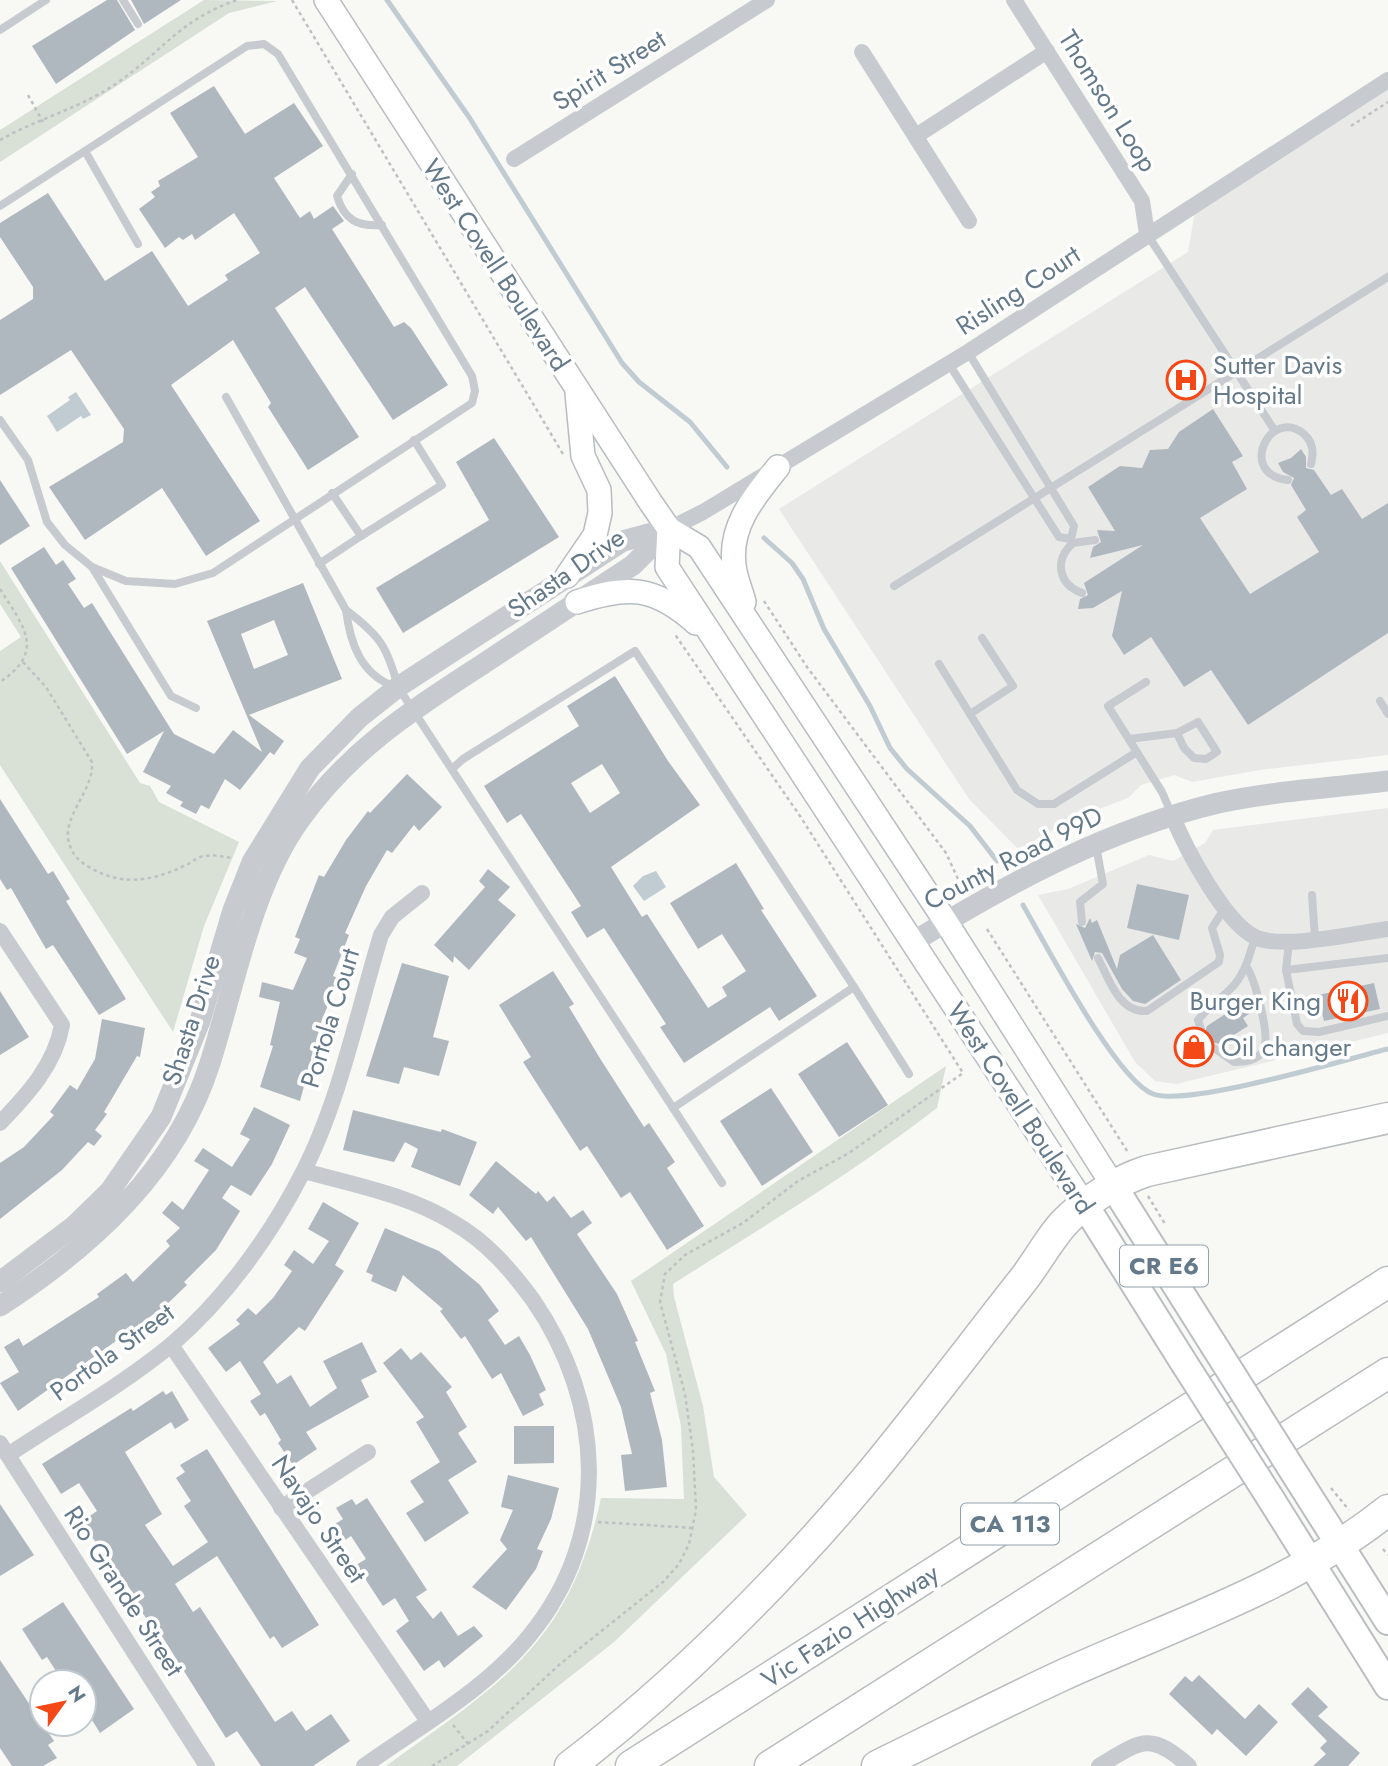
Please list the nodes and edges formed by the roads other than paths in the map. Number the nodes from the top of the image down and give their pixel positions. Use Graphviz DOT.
graph roads {
  1 [pos="46,0"];
  2 [pos="122,0"];
  3 [pos="326,0"];
  4 [pos="767,0"];
  5 [pos="1014,0"];
  6 [pos="138,24"];
  7 [pos="0,30"];
  8 [pos="1047,51"];
  9 [pos="862,52"];
  10 [pos="1388,80"];
  11 [pos="916,136"];
  12 [pos="85,151"];
  13 [pos="514,159"];
  14 [pos="352,174"];
  15 [pos="0,206"];
  16 [pos="969,221"];
  17 [pos="382,225"];
  18 [pos="1147,234"];
  19 [pos="138,244"];
  20 [pos="1388,277"];
  21 [pos="968,352"];
  22 [pos="949,364"];
  23 [pos="1237,369"];
  24 [pos="577,390"];
  25 [pos="226,397"];
  26 [pos="0,420"];
  27 [pos="1275,431"];
  28 [pos="414,440"];
  29 [pos="1311,464"];
  30 [pos="778,467"];
  31 [pos="1288,480"];
  32 [pos="1051,487"];
  33 [pos="332,493"];
  34 [pos="1033,498"];
  35 [pos="293,520"];
  36 [pos="669,529"];
  37 [pos="361,536"];
  38 [pos="1095,540"];
  39 [pos="1072,541"];
  40 [pos="319,564"];
  41 [pos="92,568"];
  42 [pos="567,576"];
  43 [pos="894,586"];
  44 [pos="1082,593"];
  45 [pos="577,602"];
  46 [pos="346,610"];
  47 [pos="749,622"];
  48 [pos="982,638"];
  49 [pos="714,640"];
  50 [pos="939,664"];
  51 [pos="1146,682"];
  52 [pos="398,687"];
  53 [pos="1380,701"];
  54 [pos="196,708"];
  55 [pos="412,710"];
  56 [pos="1388,713"];
  57 [pos="970,714"];
  58 [pos="1177,733"];
  59 [pos="1129,739"];
  60 [pos="1137,752"];
  61 [pos="452,769"];
  62 [pos="1388,781"];
  63 [pos="1172,815"];
  64 [pos="1095,844"];
  65 [pos="422,893"];
  66 [pos="1312,895"];
  67 [pos="1224,909"];
  68 [pos="946,922"];
  69 [pos="1082,922"];
  70 [pos="1388,929"];
  71 [pos="0,931"];
  72 [pos="1255,937"];
  73 [pos="1315,938"];
  74 [pos="913,942"];
  75 [pos="1289,942"];
  76 [pos="1098,958"];
  77 [pos="1388,958"];
  78 [pos="1246,966"];
  79 [pos="1286,970"];
  80 [pos="854,987"];
  81 [pos="1388,1016"];
  82 [pos="1201,1029"];
  83 [pos="1214,1048"];
  84 [pos="909,1074"];
  85 [pos="673,1108"];
  86 [pos="1388,1118"];
  87 [pos="0,1123"];
  88 [pos="304,1171"];
  89 [pos="722,1183"];
  90 [pos="1114,1187"];
  91 [pos="1086,1207"];
  92 [pos="0,1282"];
  93 [pos="1388,1282"];
  94 [pos="0,1306"];
  95 [pos="171,1345"];
  96 [pos="1388,1373"];
  97 [pos="4,1449"];
  98 [pos="368,1452"];
  99 [pos="281,1508"];
  100 [pos="1388,1510"];
  101 [pos="1340,1544"];
  102 [pos="1311,1562"];
  103 [pos="1388,1621"];
  104 [pos="1386,1681"];
  105 [pos="427,1720"];
  106 [pos="207,1766"];
  107 [pos="364,1766"];
  108 [pos="570,1766"];
  109 [pos="631,1766"];
  110 [pos="770,1766"];
  111 [pos="877,1766"];
  112 [pos="1099,1766"];
  113 [pos="1189,1766"];
  1 -- 7 [label="lane"];
  2 -- 6 [label="lane"];
  3 -- 24 [label="main road, West Covell Boulevard / CR E6"];
  4 -- 13 [label="street, Spirit Street"];
  5 -- 8 [label="street, Thomson Loop"];
  8 -- 11 [label="street"];
  8 -- 18 [label="street, Thomson Loop"];
  9 -- 11 [label="street"];
  10 -- 18 [label="street, Risling Court"];
  11 -- 16 [label="street"];
  12 -- 14 [label="lane"];
  12 -- 15 [label="lane"];
  12 -- 19 [label="lane"];
  14 -- 17 [label="lane"];
  14 -- 17 [label="lane"];
  17 -- 28 [label="lane"];
  18 -- 21 [label="street, Risling Court"];
  18 -- 23 [label="lane"];
  20 -- 23 [label="lane"];
  21 -- 22 [label="street, Risling Court"];
  21 -- 32 [label="lane"];
  22 -- 30 [label="street, Risling Court"];
  22 -- 34 [label="lane"];
  23 -- 27 [label="lane"];
  23 -- 32 [label="lane"];
  24 -- 36 [label="main road, West Covell Boulevard / CR E6"];
  24 -- 42 [label="main road"];
  25 -- 35 [label="lane"];
  26 -- 41 [label="lane"];
  27 -- 29 [label="lane"];
  27 -- 31 [label="lane"];
  28 -- 33 [label="lane"];
  28 -- 37 [label="lane"];
  30 -- 36 [label="street, Risling Court"];
  30 -- 47 [label="main road"];
  32 -- 34 [label="lane"];
  32 -- 39 [label="lane"];
  33 -- 35 [label="lane"];
  33 -- 37 [label="lane"];
  34 -- 39 [label="lane"];
  34 -- 43 [label="lane"];
  35 -- 40 [label="lane"];
  35 -- 41 [label="lane"];
  36 -- 42 [label="street, Shasta Drive"];
  36 -- 45 [label="street, Shasta Drive"];
  36 -- 47 [label="main road, West Covell Boulevard / CR E6"];
  36 -- 49 [label="main road, West Covell Boulevard / CR E6"];
  37 -- 40 [label="lane"];
  38 -- 39 [label="lane"];
  39 -- 44 [label="lane"];
  40 -- 46 [label="lane"];
  41 -- 54 [label="lane"];
  42 -- 52 [label="street, Shasta Drive"];
  45 -- 49 [label="main road"];
  45 -- 55 [label="street, Shasta Drive"];
  46 -- 52 [label="lane"];
  46 -- 52 [label="lane"];
  47 -- 68 [label="main road, West Covell Boulevard / CR E6"];
  48 -- 57 [label="lane"];
  49 -- 74 [label="main road, West Covell Boulevard / CR E6"];
  50 -- 57 [label="lane"];
  51 -- 59 [label="lane"];
  52 -- 55 [label="lane"];
  52 -- 92 [label="street, Shasta Drive"];
  53 -- 56 [label="lane"];
  55 -- 61 [label="lane"];
  55 -- 94 [label="street, Shasta Drive"];
  57 -- 60 [label="lane"];
  58 -- 58 [label="lane"];
  58 -- 59 [label="lane"];
  59 -- 60 [label="lane"];
  60 -- 63 [label="lane"];
  61 -- 80 [label="lane"];
  61 -- 85 [label="lane"];
  62 -- 63 [label="street, County Road 99D"];
  63 -- 64 [label="street, County Road 99D"];
  63 -- 67 [label="street"];
  64 -- 68 [label="street, County Road 99D"];
  64 -- 69 [label="lane"];
  65 -- 88 [label="street, Portola Court"];
  66 -- 73 [label="lane"];
  67 -- 72 [label="street"];
  67 -- 76 [label="lane"];
  68 -- 74 [label="street, County Road 99D"];
  68 -- 90 [label="main road, West Covell Boulevard / CR E6"];
  70 -- 73 [label="street"];
  71 -- 87 [label="street"];
  72 -- 75 [label="street"];
  72 -- 78 [label="lane"];
  73 -- 75 [label="street"];
  74 -- 91 [label="main road, West Covell Boulevard / CR E6"];
  75 -- 79 [label="lane"];
  77 -- 79 [label="lane"];
  78 -- 82 [label="lane"];
  78 -- 83 [label="lane"];
  79 -- 81 [label="lane"];
  80 -- 84 [label="lane"];
  80 -- 85 [label="lane"];
  85 -- 89 [label="lane"];
  86 -- 90 [label="highway"];
  88 -- 95 [label="street, Portola Street"];
  88 -- 105 [label="street"];
  90 -- 91 [label="highway"];
  90 -- 101 [label="main road, West Covell Boulevard / CR E6, bridge"];
  91 -- 102 [label="main road, West Covell Boulevard / CR E6, bridge"];
  91 -- 108 [label="highway"];
  93 -- 109 [label="highway, Vic Fazio Highway / CA 113"];
  95 -- 97 [label="street, Portola Street"];
  95 -- 99 [label="street, Navajo Street"];
  96 -- 110 [label="highway, CA 113"];
  97 -- 106 [label="street, Rio Grande Street"];
  98 -- 99 [label="street"];
  99 -- 105 [label="street, Navajo Street"];
  100 -- 101 [label="highway"];
  101 -- 102 [label="highway"];
  101 -- 103 [label="main road, West Covell Boulevard / CR E6"];
  102 -- 104 [label="main road, West Covell Boulevard / CR E6"];
  102 -- 111 [label="highway"];
  105 -- 107 [label="street"];
  112 -- 113 [label="street"];
}
